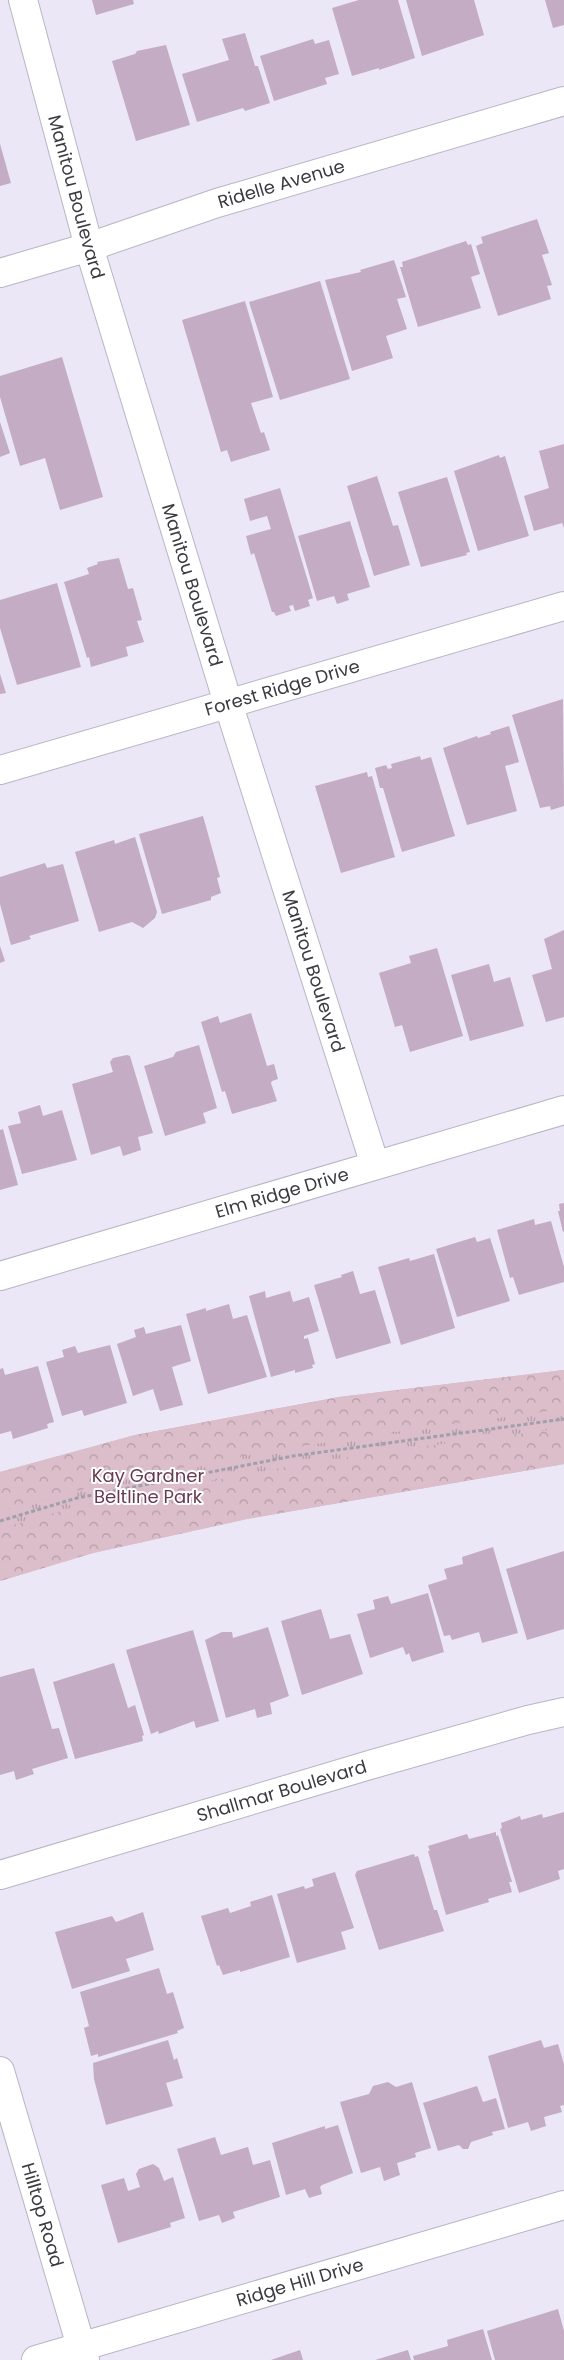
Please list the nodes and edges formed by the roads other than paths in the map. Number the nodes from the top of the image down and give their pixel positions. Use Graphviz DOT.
graph roads {
  1 [pos="23,0"];
  2 [pos="564,101"];
  3 [pos="89,247"];
  4 [pos="0,273"];
  5 [pos="564,606"];
  6 [pos="228,703"];
  7 [pos="0,770"];
  8 [pos="564,1110"];
  9 [pos="375,1165"];
  10 [pos="0,1276"];
  11 [pos="564,1712"];
  12 [pos="0,1875"];
  13 [pos="0,2071"];
  14 [pos="564,2205"];
  15 [pos="83,2353"];
  16 [pos="36,2360"];
  1 -- 3 [label="street, Manitou Boulevard"];
  2 -- 3 [label="street, Ridelle Avenue"];
  3 -- 4 [label="street, Ridelle Avenue"];
  3 -- 6 [label="street, Manitou Boulevard"];
  5 -- 6 [label="street, Forest Ridge Drive"];
  6 -- 7 [label="street, Forest Ridge Drive"];
  6 -- 9 [label="street, Manitou Boulevard"];
  8 -- 9 [label="street, Elm Ridge Drive"];
  9 -- 10 [label="street, Elm Ridge Drive"];
  11 -- 12 [label="street, Shallmar Boulevard"];
  13 -- 15 [label="street, Hilltop Road"];
  14 -- 15 [label="street, Ridge Hill Drive"];
  15 -- 16 [label="street, Ridge Hill Drive"];
}
